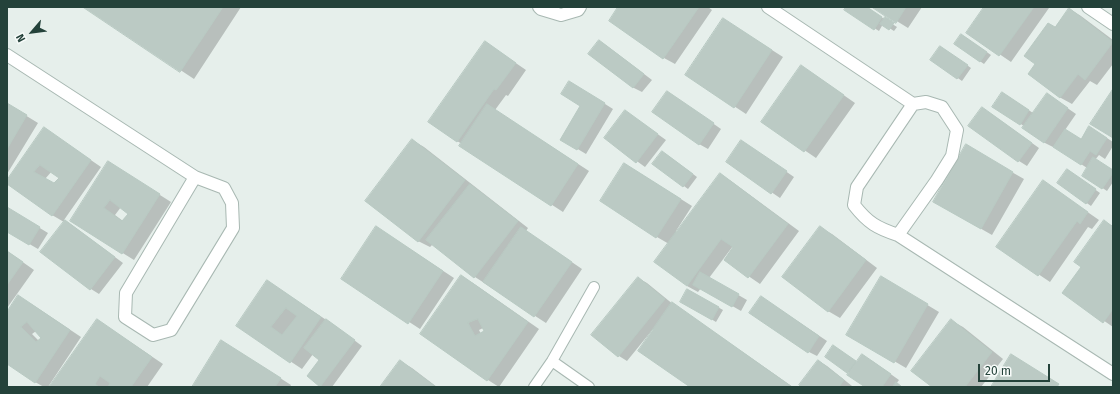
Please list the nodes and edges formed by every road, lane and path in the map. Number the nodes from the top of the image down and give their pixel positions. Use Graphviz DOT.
graph roads {
  1 [pos="539,7"];
  2 [pos="580,7"];
  3 [pos="768,7"];
  4 [pos="1088,7"];
  5 [pos="1113,24"];
  6 [pos="7,55"];
  7 [pos="913,104"];
  8 [pos="195,177"];
  9 [pos="898,235"];
  10 [pos="594,287"];
  11 [pos="552,361"];
  12 [pos="1113,374"];
  13 [pos="534,387"];
  14 [pos="589,387"];
  1 -- 2 [label="street"];
  3 -- 7 [label="street"];
  4 -- 5 [label="street"];
  6 -- 8 [label="street"];
  7 -- 9 [label="street"];
  7 -- 9 [label="street"];
  8 -- 8 [label="street"];
  9 -- 12 [label="street"];
  10 -- 11 [label="lane"];
  11 -- 13 [label="lane"];
  11 -- 14 [label="lane"];
}
